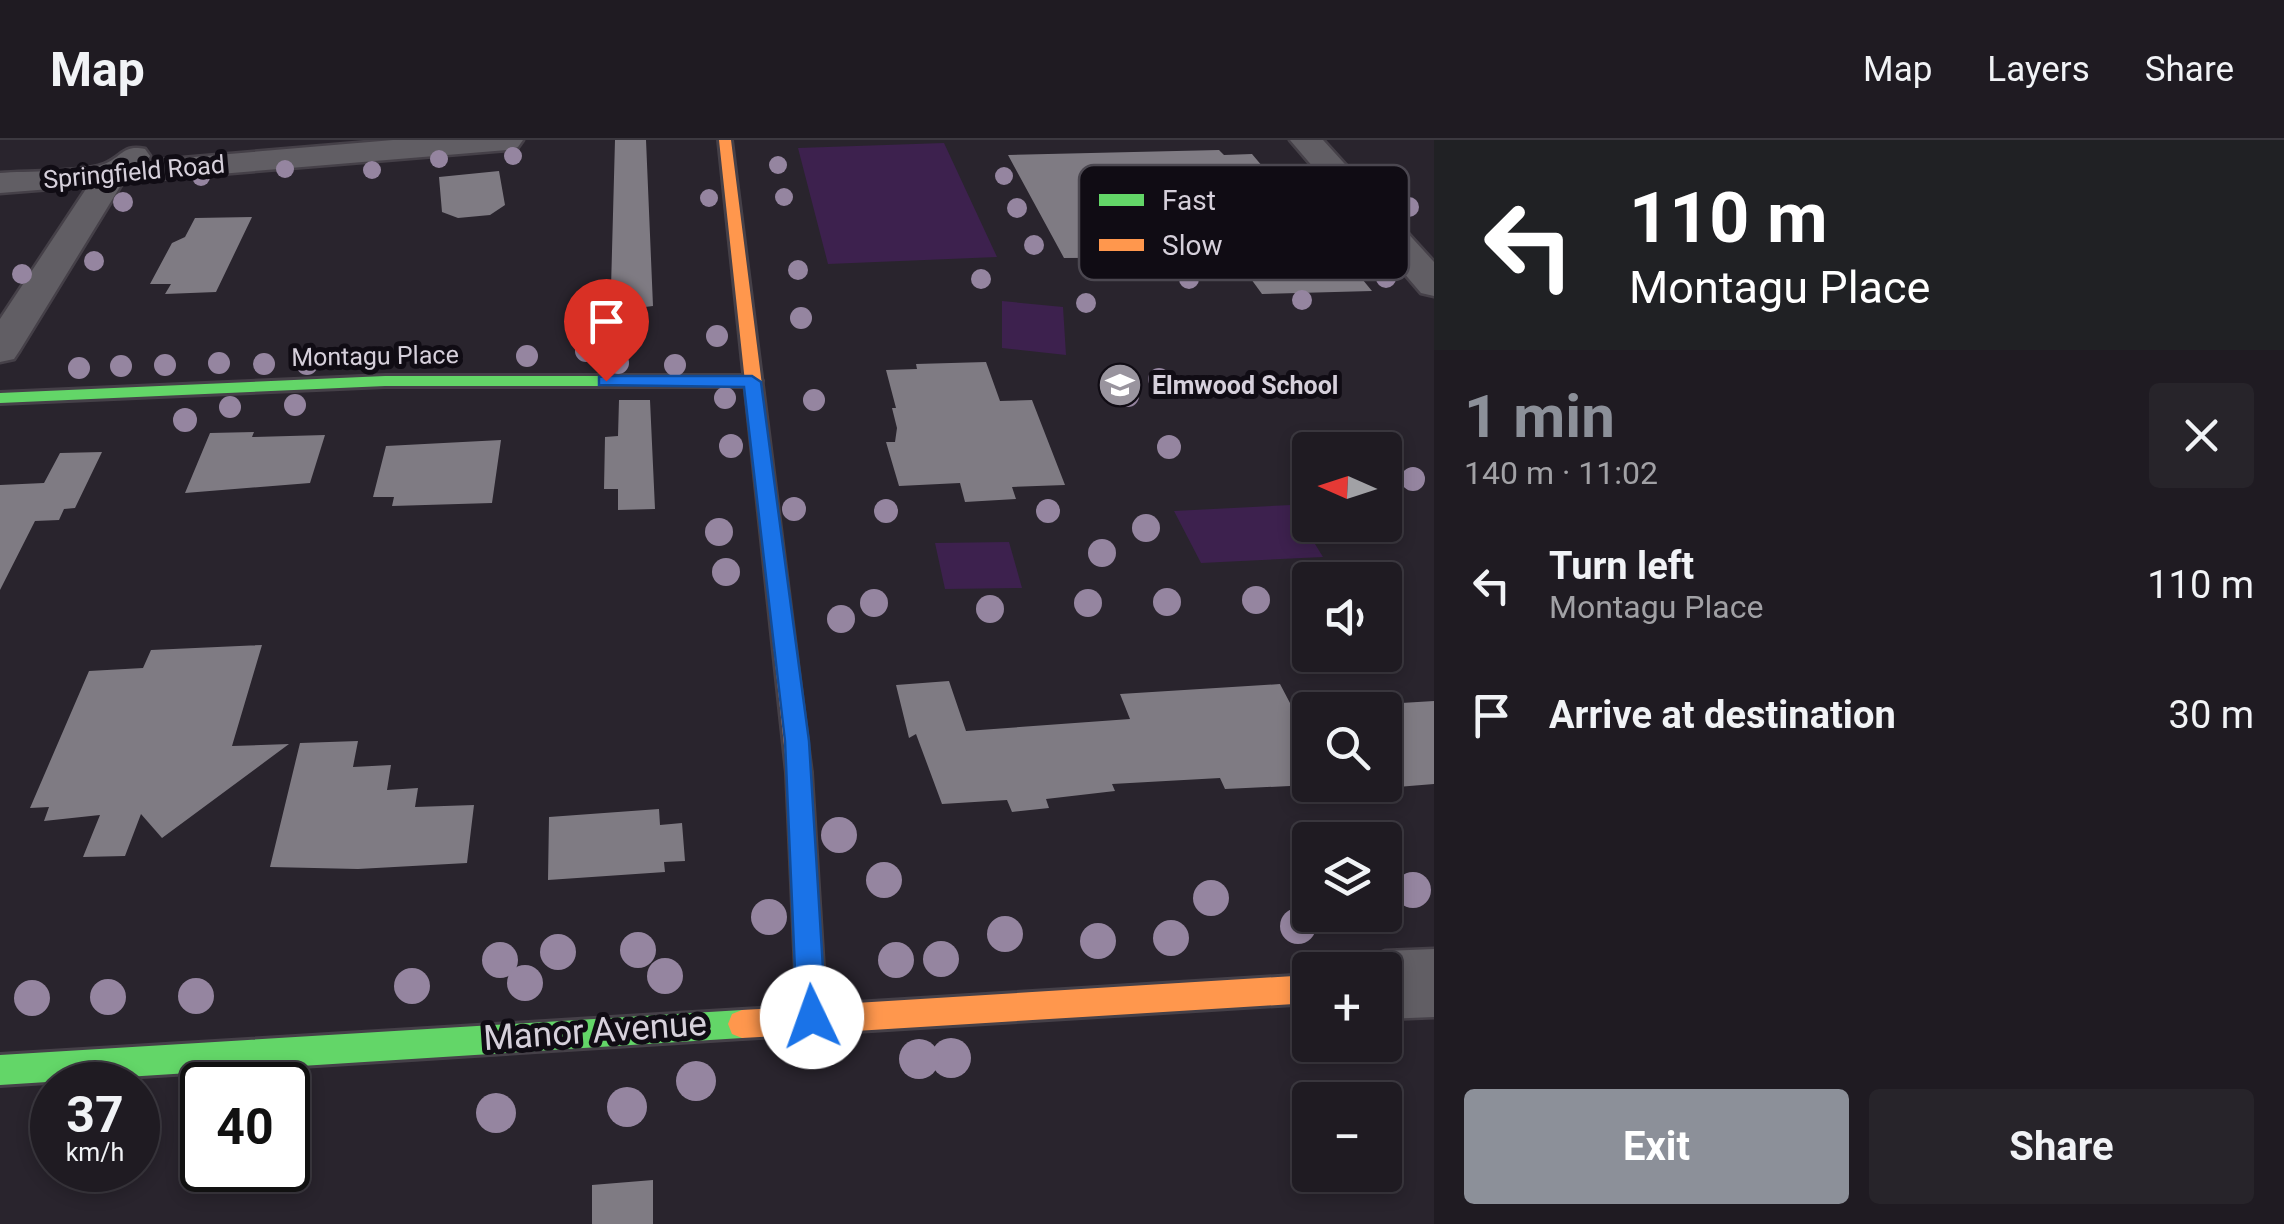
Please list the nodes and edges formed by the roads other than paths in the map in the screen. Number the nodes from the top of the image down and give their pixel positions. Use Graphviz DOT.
graph roads {
  1 [pos="145,140"];
  2 [pos="507,140"];
  3 [pos="725,140"];
  4 [pos="1306,140"];
  5 [pos="1328,165"];
  6 [pos="112,174"];
  7 [pos="0,183"];
  8 [pos="1409,257"];
  9 [pos="1434,285"];
  10 [pos="0,350"];
  11 [pos="752,382"];
  12 [pos="0,398"];
  13 [pos="1434,982"];
  14 [pos="1402,984"];
  15 [pos="1292,991"];
  16 [pos="812,1017"];
  17 [pos="0,1070"];
  1 -- 6 [label="street"];
  2 -- 6 [label="street, Springfield Road"];
  3 -- 11 [label="street"];
  4 -- 5 [label="street"];
  6 -- 7 [label="street, Springfield Road"];
  6 -- 10 [label="street"];
  8 -- 9 [label="street"];
  11 -- 12 [label="street, Montagu Place"];
  11 -- 16 [label="street"];
  13 -- 14 [label="street"];
  15 -- 16 [label="street, Manor Avenue"];
  16 -- 17 [label="street, Manor Avenue"];
}
